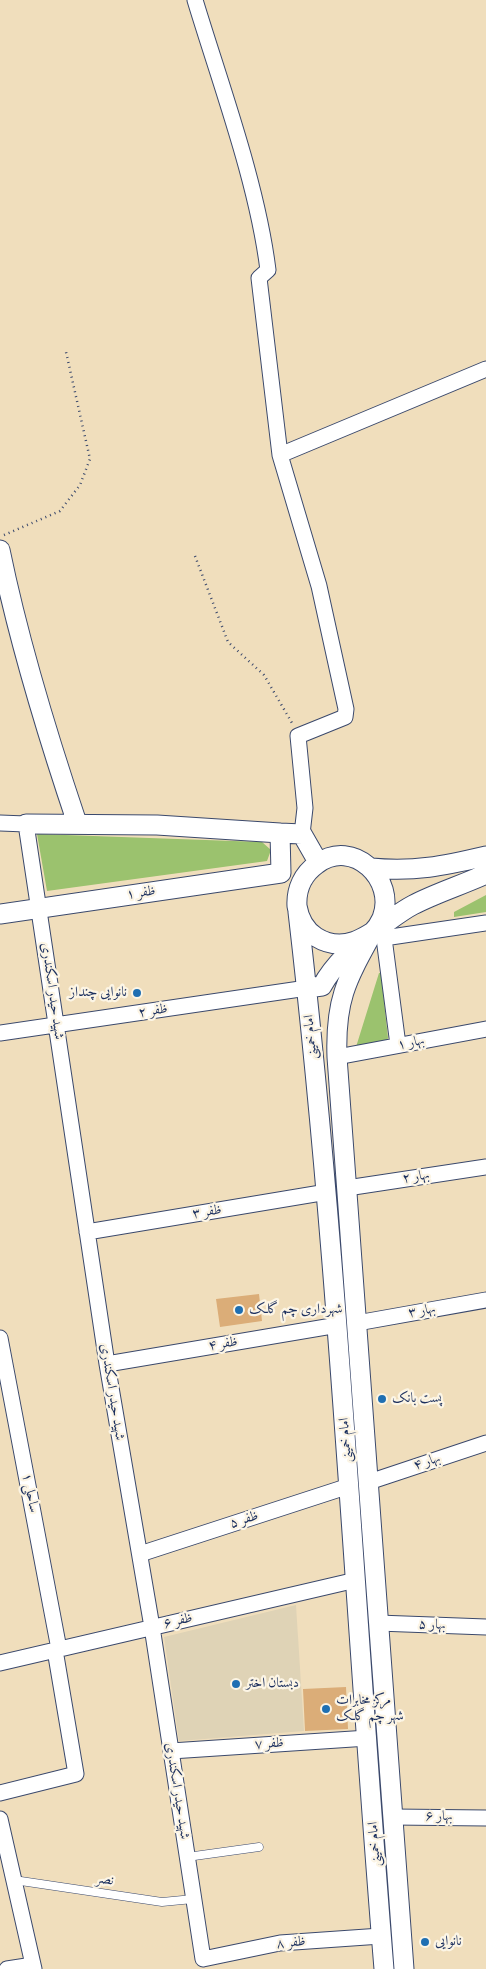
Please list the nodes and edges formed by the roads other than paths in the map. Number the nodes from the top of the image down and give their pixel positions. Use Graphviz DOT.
graph roads {
  1 [pos="195,0"];
  2 [pos="486,370"];
  3 [pos="280,455"];
  4 [pos="0,550"];
  5 [pos="5,601"];
  6 [pos="0,823"];
  7 [pos="78,823"];
  8 [pos="26,824"];
  9 [pos="280,833"];
  10 [pos="302,834"];
  11 [pos="486,856"];
  12 [pos="318,862"];
  13 [pos="439,867"];
  14 [pos="371,868"];
  15 [pos="281,873"];
  16 [pos="486,874"];
  17 [pos="300,884"];
  18 [pos="448,890"];
  19 [pos="40,907"];
  20 [pos="298,912"];
  21 [pos="0,914"];
  22 [pos="486,923"];
  23 [pos="372,932"];
  24 [pos="307,988"];
  25 [pos="56,1026"];
  26 [pos="486,1029"];
  27 [pos="0,1033"];
  28 [pos="398,1045"];
  29 [pos="337,1057"];
  30 [pos="486,1167"];
  31 [pos="347,1188"];
  32 [pos="327,1192"];
  33 [pos="87,1232"];
  34 [pos="486,1300"];
  35 [pos="358,1322"];
  36 [pos="338,1325"];
  37 [pos="0,1338"];
  38 [pos="107,1364"];
  39 [pos="486,1443"];
  40 [pos="369,1482"];
  41 [pos="349,1486"];
  42 [pos="140,1554"];
  43 [pos="356,1580"];
  44 [pos="378,1623"];
  45 [pos="152,1627"];
  46 [pos="486,1627"];
  47 [pos="57,1649"];
  48 [pos="371,1653"];
  49 [pos="0,1660"];
  50 [pos="368,1738"];
  51 [pos="171,1750"];
  52 [pos="0,1794"];
  53 [pos="393,1817"];
  54 [pos="486,1818"];
  55 [pos="0,1819"];
  56 [pos="258,1847"];
  57 [pos="187,1857"];
  58 [pos="14,1880"];
  59 [pos="193,1899"];
  60 [pos="381,1936"];
  61 [pos="203,1959"];
  62 [pos="34,1967"];
  63 [pos="7,1969"];
  64 [pos="384,1969"];
  65 [pos="404,1969"];
  1 -- 3 [label="street"];
  2 -- 3 [label="street"];
  3 -- 10 [label="street"];
  4 -- 5 [label="street"];
  5 -- 7 [label="street"];
  6 -- 8 [label="street"];
  7 -- 8 [label="street"];
  7 -- 9 [label="street"];
  8 -- 19 [label="street, شهید حیدر اسکندری"];
  9 -- 10 [label="street"];
  9 -- 15 [label="street"];
  10 -- 12 [label="street"];
  11 -- 13 [label="street"];
  12 -- 14 [label="street"];
  12 -- 17 [label="street"];
  13 -- 14 [label="street"];
  13 -- 18 [label="street"];
  14 -- 23 [label="street"];
  15 -- 17 [label="street"];
  15 -- 19 [label="street, ظفر ۱"];
  16 -- 18 [label="street"];
  17 -- 20 [label="street"];
  18 -- 23 [label="street"];
  19 -- 21 [label="street, ظفر ۱"];
  19 -- 25 [label="street, شهید حیدر اسکندری"];
  20 -- 23 [label="street"];
  20 -- 24 [label="street, امام خمینی"];
  22 -- 28 [label="street"];
  23 -- 24 [label="street"];
  23 -- 29 [label="street, امام خمینی"];
  24 -- 25 [label="street, ظفر ۲"];
  24 -- 32 [label="street, امام خمینی"];
  25 -- 27 [label="street, ظفر ۲"];
  25 -- 33 [label="street, شهید حیدر اسکندری"];
  26 -- 28 [label="street, بهار ۱"];
  28 -- 29 [label="street, بهار ۱"];
  29 -- 31 [label="street, امام خمینی"];
  30 -- 31 [label="street, بهار ۲"];
  31 -- 35 [label="street, امام خمینی"];
  32 -- 33 [label="street, ظفر ۳"];
  32 -- 36 [label="street, امام خمینی"];
  33 -- 38 [label="street, شهید حیدر اسکندری"];
  34 -- 35 [label="street, بهار ۳"];
  35 -- 36 [label="street"];
  35 -- 40 [label="street, امام خمینی"];
  36 -- 38 [label="street, ظفر ۴"];
  36 -- 41 [label="street, امام خمینی"];
  37 -- 47 [label="street, ساحلی ۱"];
  38 -- 42 [label="street, شهید حیدر اسکندری"];
  39 -- 40 [label="street, بهار ۴"];
  40 -- 44 [label="street, امام خمینی"];
  41 -- 42 [label="street, ظفر ۵"];
  41 -- 43 [label="street, امام خمینی"];
  42 -- 45 [label="street, شهید حیدر اسکندری"];
  43 -- 45 [label="street, ظفر ۶"];
  43 -- 48 [label="street, امام خمینی"];
  44 -- 46 [label="street, بهار ۵"];
  44 -- 48 [label="street, امام خمینی"];
  45 -- 47 [label="street, ظفر ۶"];
  45 -- 51 [label="street, شهید حیدر اسکندری"];
  47 -- 49 [label="street, ظفر ۶"];
  47 -- 52 [label="street, ساحلی ۱"];
  48 -- 50 [label="street, امام خمینی"];
  48 -- 53 [label="street, امام خمینی"];
  50 -- 51 [label="street, ظفر ۷"];
  50 -- 60 [label="street, امام خمینی"];
  51 -- 57 [label="street, شهید حیدر اسکندری"];
  53 -- 54 [label="street, بهار ۶"];
  53 -- 65 [label="street, امام خمینی"];
  55 -- 58 [label="street"];
  56 -- 57 [label="lane"];
  57 -- 59 [label="street, شهید حیدر اسکندری"];
  58 -- 59 [label="lane, نصر"];
  58 -- 62 [label="street"];
  59 -- 61 [label="street, شهید حیدر اسکندری"];
  60 -- 61 [label="street, ظفر ۸"];
  60 -- 64 [label="street, امام خمینی"];
  62 -- 63 [label="street"];
}
